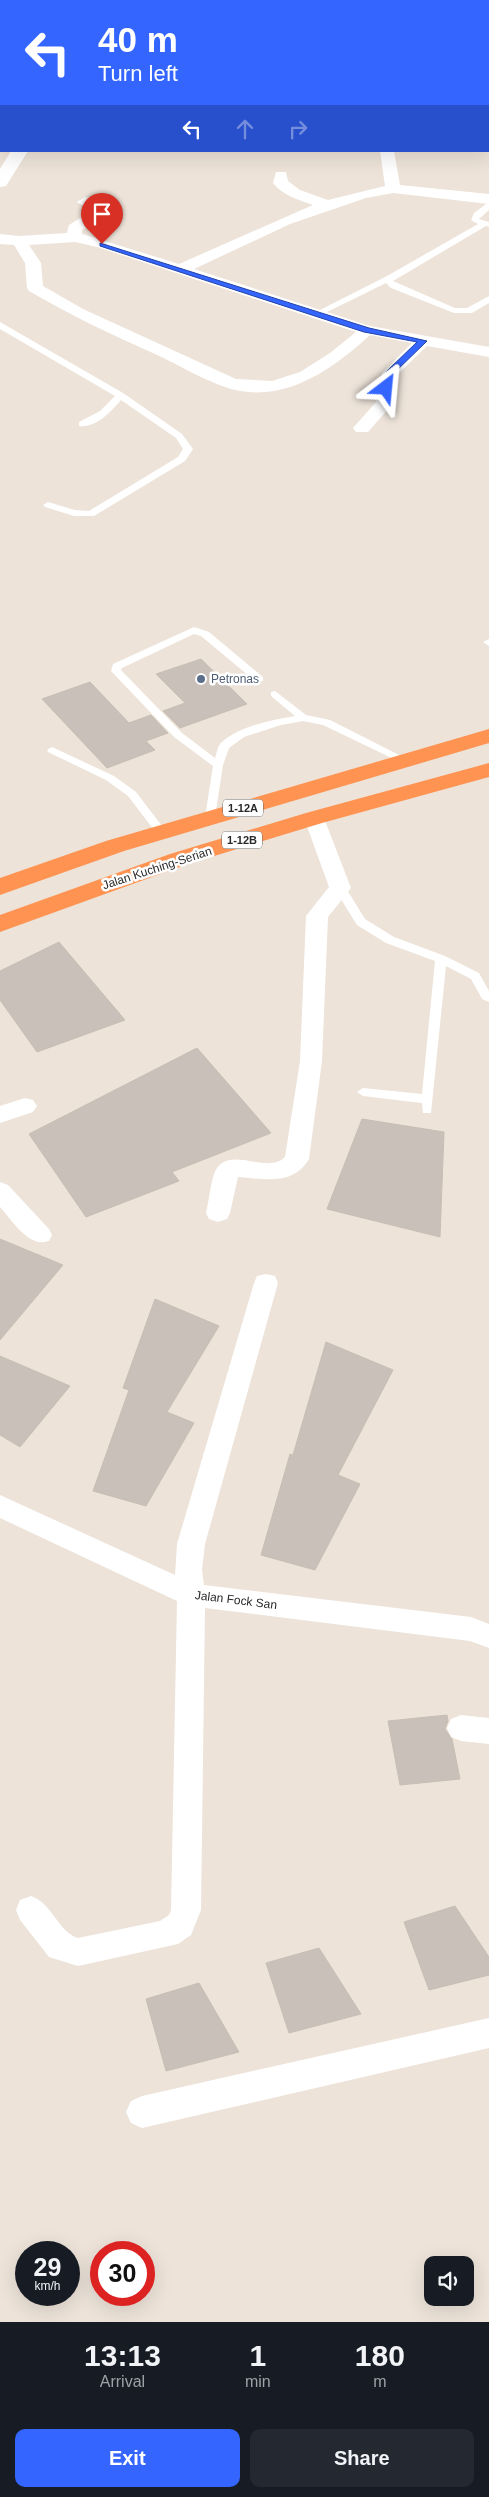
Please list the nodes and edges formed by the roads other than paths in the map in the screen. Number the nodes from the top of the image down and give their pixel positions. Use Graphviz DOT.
graph roads {
  1 [pos="19,152"];
  2 [pos="388,152"];
  3 [pos="281,175"];
  4 [pos="0,182"];
  5 [pos="393,189"];
  6 [pos="489,199"];
  7 [pos="85,202"];
  8 [pos="326,204"];
  9 [pos="489,206"];
  10 [pos="487,225"];
  11 [pos="75,237"];
  12 [pos="0,239"];
  13 [pos="20,241"];
  14 [pos="180,269"];
  15 [pos="390,278"];
  16 [pos="489,299"];
  17 [pos="316,314"];
  18 [pos="0,325"];
  19 [pos="367,330"];
  20 [pos="423,341"];
  21 [pos="489,352"];
  22 [pos="120,395"];
  23 [pos="82,424"];
  24 [pos="362,428"];
  25 [pos="48,505"];
  26 [pos="259,679"];
  27 [pos="275,694"];
  28 [pos="303,718"];
  29 [pos="489,736"];
  30 [pos="52,750"];
  31 [pos="404,760"];
  32 [pos="218,765"];
  33 [pos="489,770"];
  34 [pos="210,817"];
  35 [pos="314,818"];
  36 [pos="161,832"];
  37 [pos="0,888"];
  38 [pos="340,888"];
  39 [pos="0,924"];
  40 [pos="441,959"];
  41 [pos="489,998"];
  42 [pos="363,1092"];
  43 [pos="24,1106"];
  44 [pos="0,1115"];
  45 [pos="0,1192"];
  46 [pos="218,1213"];
  47 [pos="40,1235"];
  48 [pos="266,1283"];
  49 [pos="0,1506"];
  50 [pos="191,1595"];
  51 [pos="489,1636"];
  52 [pos="31,1910"];
  53 [pos="489,2033"];
  54 [pos="142,2112"];
  1 -- 4 [label="street"];
  2 -- 5 [label="street"];
  3 -- 8 [label="street"];
  5 -- 6 [label="street"];
  5 -- 8 [label="street"];
  7 -- 11 [label="street"];
  8 -- 14 [label="street"];
  9 -- 10 [label="lane"];
  10 -- 15 [label="lane"];
  11 -- 13 [label="street"];
  11 -- 14 [label="street"];
  12 -- 13 [label="street"];
  13 -- 19 [label="street"];
  14 -- 17 [label="street"];
  15 -- 16 [label="lane"];
  15 -- 17 [label="lane"];
  17 -- 19 [label="street"];
  18 -- 22 [label="lane"];
  19 -- 20 [label="street"];
  20 -- 21 [label="street"];
  20 -- 24 [label="street"];
  22 -- 23 [label="lane"];
  22 -- 25 [label="lane"];
  26 -- 32 [label="lane"];
  27 -- 28 [label="lane"];
  28 -- 31 [label="lane"];
  28 -- 32 [label="lane"];
  29 -- 31 [label="highway, 1-12A"];
  30 -- 36 [label="lane"];
  31 -- 34 [label="highway, 1-12A"];
  32 -- 34 [label="lane"];
  33 -- 35 [label="highway, Jalan Kuching-Serian / 1-12B"];
  34 -- 36 [label="highway, 1-12A"];
  35 -- 38 [label="street"];
  35 -- 39 [label="highway, Jalan Kuching-Serian / 1-12B"];
  36 -- 37 [label="highway, 1-12A"];
  38 -- 40 [label="lane"];
  38 -- 46 [label="street"];
  40 -- 41 [label="lane"];
  40 -- 42 [label="lane"];
  43 -- 44 [label="street"];
  45 -- 47 [label="street"];
  48 -- 50 [label="street"];
  49 -- 50 [label="street, Jalan Fock San"];
  50 -- 51 [label="street, Jalan Fock San"];
  50 -- 52 [label="street"];
  53 -- 54 [label="street"];
}
